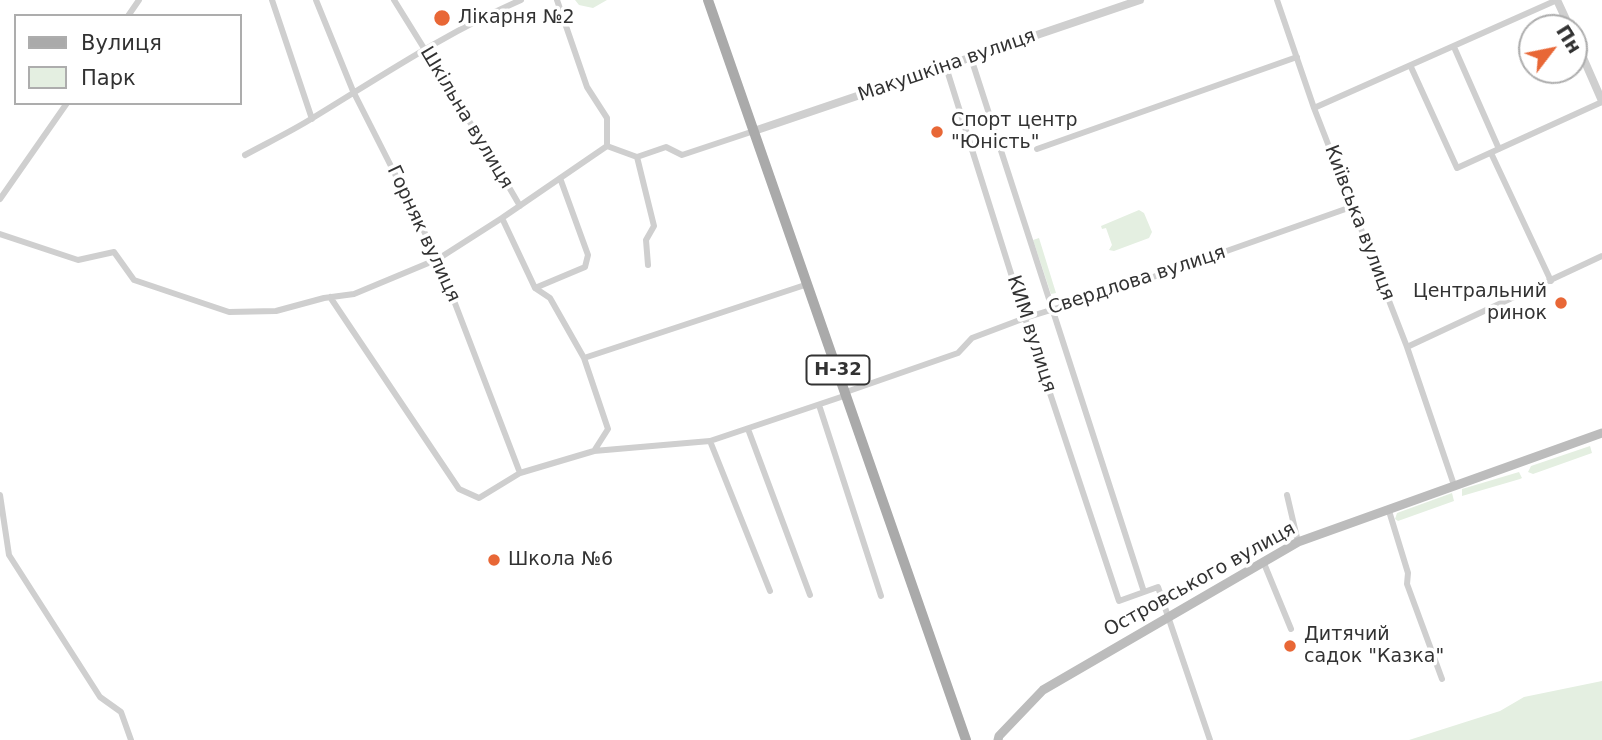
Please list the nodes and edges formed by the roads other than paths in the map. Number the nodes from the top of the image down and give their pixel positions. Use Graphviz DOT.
graph roads {
  1 [pos="272,0"];
  2 [pos="316,0"];
  3 [pos="394,0"];
  4 [pos="521,0"];
  5 [pos="556,0"];
  6 [pos="708,0"];
  7 [pos="1139,0"];
  8 [pos="1277,0"];
  9 [pos="1557,0"];
  10 [pos="1454,47"];
  11 [pos="425,50"];
  12 [pos="1297,57"];
  13 [pos="971,58"];
  14 [pos="1588,63"];
  15 [pos="946,67"];
  16 [pos="1411,67"];
  17 [pos="1598,82"];
  18 [pos="353,91"];
  19 [pos="1602,102"];
  20 [pos="66,105"];
  21 [pos="1314,108"];
  22 [pos="312,119"];
  23 [pos="754,131"];
  24 [pos="607,146"];
  25 [pos="1037,149"];
  26 [pos="1499,149"];
  27 [pos="1491,153"];
  28 [pos="245,155"];
  29 [pos="637,157"];
  30 [pos="560,178"];
  31 [pos="0,199"];
  32 [pos="520,206"];
  33 [pos="1354,206"];
  34 [pos="502,218"];
  35 [pos="0,234"];
  36 [pos="1602,256"];
  37 [pos="438,259"];
  38 [pos="648,265"];
  39 [pos="1551,281"];
  40 [pos="808,284"];
  41 [pos="535,288"];
  42 [pos="330,297"];
  43 [pos="1051,309"];
  44 [pos="1025,318"];
  45 [pos="1407,347"];
  46 [pos="584,358"];
  47 [pos="846,394"];
  48 [pos="819,405"];
  49 [pos="748,429"];
  50 [pos="1602,433"];
  51 [pos="710,441"];
  52 [pos="594,452"];
  53 [pos="520,473"];
  54 [pos="1454,485"];
  55 [pos="0,495"];
  56 [pos="1287,495"];
  57 [pos="1389,511"];
  58 [pos="1298,542"];
  59 [pos="1264,561"];
  60 [pos="770,591"];
  61 [pos="1144,592"];
  62 [pos="810,595"];
  63 [pos="881,596"];
  64 [pos="1169,618"];
  65 [pos="1291,629"];
  66 [pos="1442,679"];
  67 [pos="131,740"];
  68 [pos="966,740"];
  69 [pos="998,740"];
  70 [pos="1210,740"];
  1 -- 22 [label="street"];
  2 -- 18 [label="street, Горняк вулиця"];
  3 -- 11 [label="street, Шкільна вулиця"];
  4 -- 11 [label="street"];
  5 -- 24 [label="street"];
  6 -- 23 [label="main road, Н-32"];
  7 -- 13 [label="street, Макушкіна вулиця"];
  8 -- 12 [label="street, Київська вулиця"];
  9 -- 10 [label="street"];
  10 -- 16 [label="street"];
  10 -- 26 [label="street"];
  11 -- 18 [label="street"];
  11 -- 32 [label="street, Шкільна вулиця"];
  12 -- 21 [label="street, Київська вулиця"];
  12 -- 25 [label="street"];
  13 -- 15 [label="street, Макушкіна вулиця"];
  13 -- 43 [label="street, КИМ вулиця"];
  14 -- 17 [label="street"];
  15 -- 23 [label="street, Макушкіна вулиця"];
  15 -- 44 [label="street, КИМ вулиця"];
  16 -- 21 [label="street"];
  16 -- 27 [label="street"];
  17 -- 19 [label="street"];
  18 -- 22 [label="street"];
  18 -- 37 [label="street, Горняк вулиця"];
  19 -- 26 [label="street"];
  20 -- 31 [label="street"];
  21 -- 33 [label="street, Київська вулиця"];
  22 -- 28 [label="street"];
  23 -- 29 [label="street"];
  23 -- 40 [label="main road, Н-32"];
  24 -- 29 [label="street"];
  24 -- 30 [label="street"];
  26 -- 27 [label="street"];
  27 -- 39 [label="street"];
  29 -- 38 [label="street"];
  30 -- 32 [label="street"];
  30 -- 41 [label="street"];
  32 -- 34 [label="street, Шкільна вулиця"];
  33 -- 43 [label="street, Свердлова вулиця"];
  33 -- 45 [label="street, Київська вулиця"];
  34 -- 37 [label="street"];
  34 -- 41 [label="street, Шкільна вулиця"];
  35 -- 42 [label="street"];
  36 -- 39 [label="street"];
  37 -- 42 [label="street"];
  37 -- 53 [label="street, Горняк вулиця"];
  39 -- 45 [label="street"];
  40 -- 46 [label="street"];
  40 -- 47 [label="main road, Н-32"];
  41 -- 46 [label="street, Шкільна вулиця"];
  42 -- 53 [label="street, Свердлова вулиця"];
  43 -- 44 [label="street, Свердлова вулиця"];
  43 -- 61 [label="street, КИМ вулиця"];
  44 -- 47 [label="street, Свердлова вулиця"];
  44 -- 61 [label="street, КИМ вулиця"];
  45 -- 54 [label="street, Київська вулиця"];
  46 -- 52 [label="street, Шкільна вулиця"];
  47 -- 48 [label="street, Свердлова вулиця"];
  47 -- 68 [label="main road, Н-32"];
  48 -- 49 [label="street, Свердлова вулиця"];
  48 -- 63 [label="street"];
  49 -- 51 [label="street, Свердлова вулиця"];
  49 -- 62 [label="street"];
  50 -- 54 [label="main road, Островського вулиця"];
  51 -- 52 [label="street, Свердлова вулиця"];
  51 -- 60 [label="street"];
  52 -- 53 [label="street, Свердлова вулиця"];
  54 -- 57 [label="main road, Островського вулиця"];
  55 -- 67 [label="street"];
  56 -- 58 [label="street"];
  57 -- 58 [label="main road, Островського вулиця"];
  57 -- 66 [label="street"];
  58 -- 59 [label="main road, Островського вулиця"];
  59 -- 64 [label="main road, Островського вулиця"];
  59 -- 65 [label="street"];
  61 -- 64 [label="street"];
  64 -- 69 [label="main road, Островського вулиця"];
  64 -- 70 [label="street"];
}
